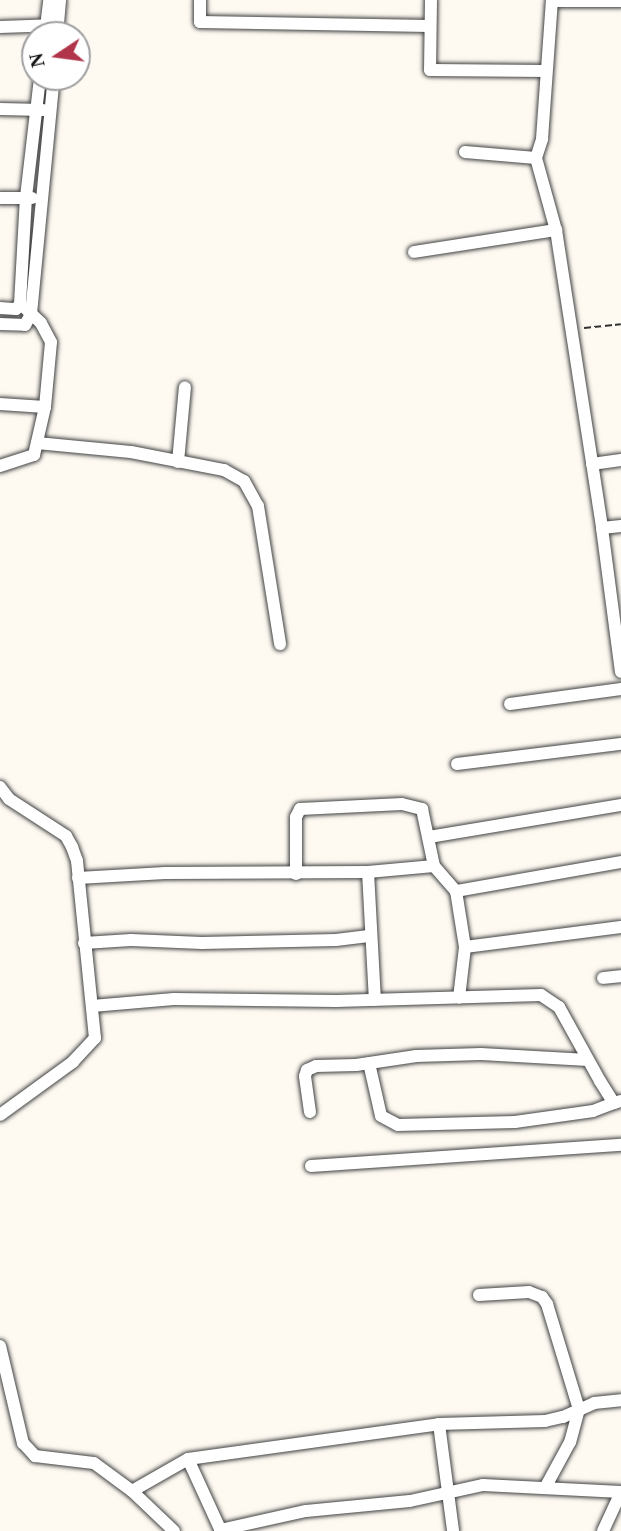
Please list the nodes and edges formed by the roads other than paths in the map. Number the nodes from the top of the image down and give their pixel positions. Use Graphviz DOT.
graph roads {
  1 [pos="49,0"];
  2 [pos="60,0"];
  3 [pos="200,0"];
  4 [pos="431,0"];
  5 [pos="547,1"];
  6 [pos="621,1"];
  7 [pos="51,21"];
  8 [pos="54,21"];
  9 [pos="429,26"];
  10 [pos="0,27"];
  11 [pos="21,28"];
  12 [pos="546,71"];
  13 [pos="38,91"];
  14 [pos="53,91"];
  15 [pos="0,109"];
  16 [pos="36,109"];
  17 [pos="51,111"];
  18 [pos="465,152"];
  19 [pos="536,159"];
  20 [pos="26,197"];
  21 [pos="0,198"];
  22 [pos="43,200"];
  23 [pos="556,230"];
  24 [pos="414,252"];
  25 [pos="20,304"];
  26 [pos="0,308"];
  27 [pos="31,314"];
  28 [pos="0,324"];
  29 [pos="185,387"];
  30 [pos="0,404"];
  31 [pos="45,407"];
  32 [pos="37,443"];
  33 [pos="621,460"];
  34 [pos="178,462"];
  35 [pos="592,464"];
  36 [pos="0,466"];
  37 [pos="621,526"];
  38 [pos="603,528"];
  39 [pos="280,644"];
  40 [pos="621,672"];
  41 [pos="621,689"];
  42 [pos="510,704"];
  43 [pos="621,744"];
  44 [pos="457,764"];
  45 [pos="0,787"];
  46 [pos="621,805"];
  47 [pos="429,837"];
  48 [pos="621,862"];
  49 [pos="434,866"];
  50 [pos="368,872"];
  51 [pos="296,874"];
  52 [pos="78,878"];
  53 [pos="456,891"];
  54 [pos="621,927"];
  55 [pos="371,936"];
  56 [pos="84,943"];
  57 [pos="465,947"];
  58 [pos="621,976"];
  59 [pos="603,978"];
  60 [pos="459,998"];
  61 [pos="375,1000"];
  62 [pos="92,1006"];
  63 [pos="588,1060"];
  64 [pos="369,1063"];
  65 [pos="618,1102"];
  66 [pos="310,1112"];
  67 [pos="0,1115"];
  68 [pos="621,1145"];
  69 [pos="311,1166"];
  70 [pos="479,1295"];
  71 [pos="0,1346"];
  72 [pos="621,1400"];
  73 [pos="579,1409"];
  74 [pos="439,1424"];
  75 [pos="188,1460"];
  76 [pos="545,1488"];
  77 [pos="132,1491"];
  78 [pos="446,1491"];
  79 [pos="621,1492"];
  80 [pos="174,1531"];
  81 [pos="220,1531"];
  82 [pos="453,1531"];
  83 [pos="603,1531"];
  1 -- 7 [label="street"];
  2 -- 8 [label="street"];
  3 -- 9 [label="street"];
  4 -- 9 [label="street"];
  5 -- 6 [label="street"];
  5 -- 12 [label="street"];
  9 -- 12 [label="street"];
  10 -- 11 [label="street"];
  12 -- 19 [label="street"];
  13 -- 16 [label="street"];
  14 -- 17 [label="street"];
  15 -- 16 [label="street"];
  16 -- 17 [label="street"];
  16 -- 20 [label="street"];
  17 -- 22 [label="street"];
  18 -- 19 [label="street"];
  19 -- 23 [label="street"];
  20 -- 21 [label="street"];
  20 -- 22 [label="street"];
  20 -- 25 [label="street"];
  22 -- 27 [label="street"];
  23 -- 24 [label="street"];
  23 -- 35 [label="street"];
  25 -- 26 [label="street"];
  25 -- 27 [label="street"];
  27 -- 28 [label="street"];
  27 -- 31 [label="street"];
  29 -- 34 [label="street"];
  30 -- 31 [label="street"];
  31 -- 32 [label="street"];
  32 -- 34 [label="street"];
  32 -- 36 [label="street"];
  33 -- 35 [label="street"];
  34 -- 39 [label="street"];
  35 -- 38 [label="street"];
  37 -- 38 [label="street"];
  38 -- 40 [label="street"];
  41 -- 42 [label="street"];
  43 -- 44 [label="street"];
  45 -- 52 [label="street"];
  46 -- 47 [label="street"];
  47 -- 49 [label="street"];
  47 -- 51 [label="street"];
  48 -- 53 [label="street"];
  49 -- 50 [label="street"];
  49 -- 53 [label="street"];
  50 -- 51 [label="street"];
  50 -- 55 [label="street"];
  51 -- 52 [label="street"];
  52 -- 56 [label="street"];
  53 -- 57 [label="street"];
  54 -- 57 [label="street"];
  55 -- 56 [label="street"];
  55 -- 61 [label="street"];
  56 -- 62 [label="street"];
  57 -- 60 [label="street"];
  58 -- 59 [label="street"];
  60 -- 61 [label="street"];
  60 -- 63 [label="street"];
  61 -- 62 [label="street"];
  62 -- 67 [label="street"];
  63 -- 64 [label="street"];
  63 -- 65 [label="street"];
  64 -- 65 [label="street"];
  64 -- 66 [label="street"];
  68 -- 69 [label="street"];
  70 -- 73 [label="street"];
  71 -- 77 [label="street"];
  72 -- 73 [label="street"];
  73 -- 74 [label="street"];
  73 -- 76 [label="street"];
  74 -- 75 [label="street"];
  74 -- 78 [label="street"];
  75 -- 77 [label="street"];
  75 -- 81 [label="street"];
  76 -- 78 [label="street"];
  76 -- 79 [label="street"];
  77 -- 80 [label="street"];
  78 -- 81 [label="street"];
  78 -- 82 [label="street"];
  79 -- 83 [label="street"];
}
